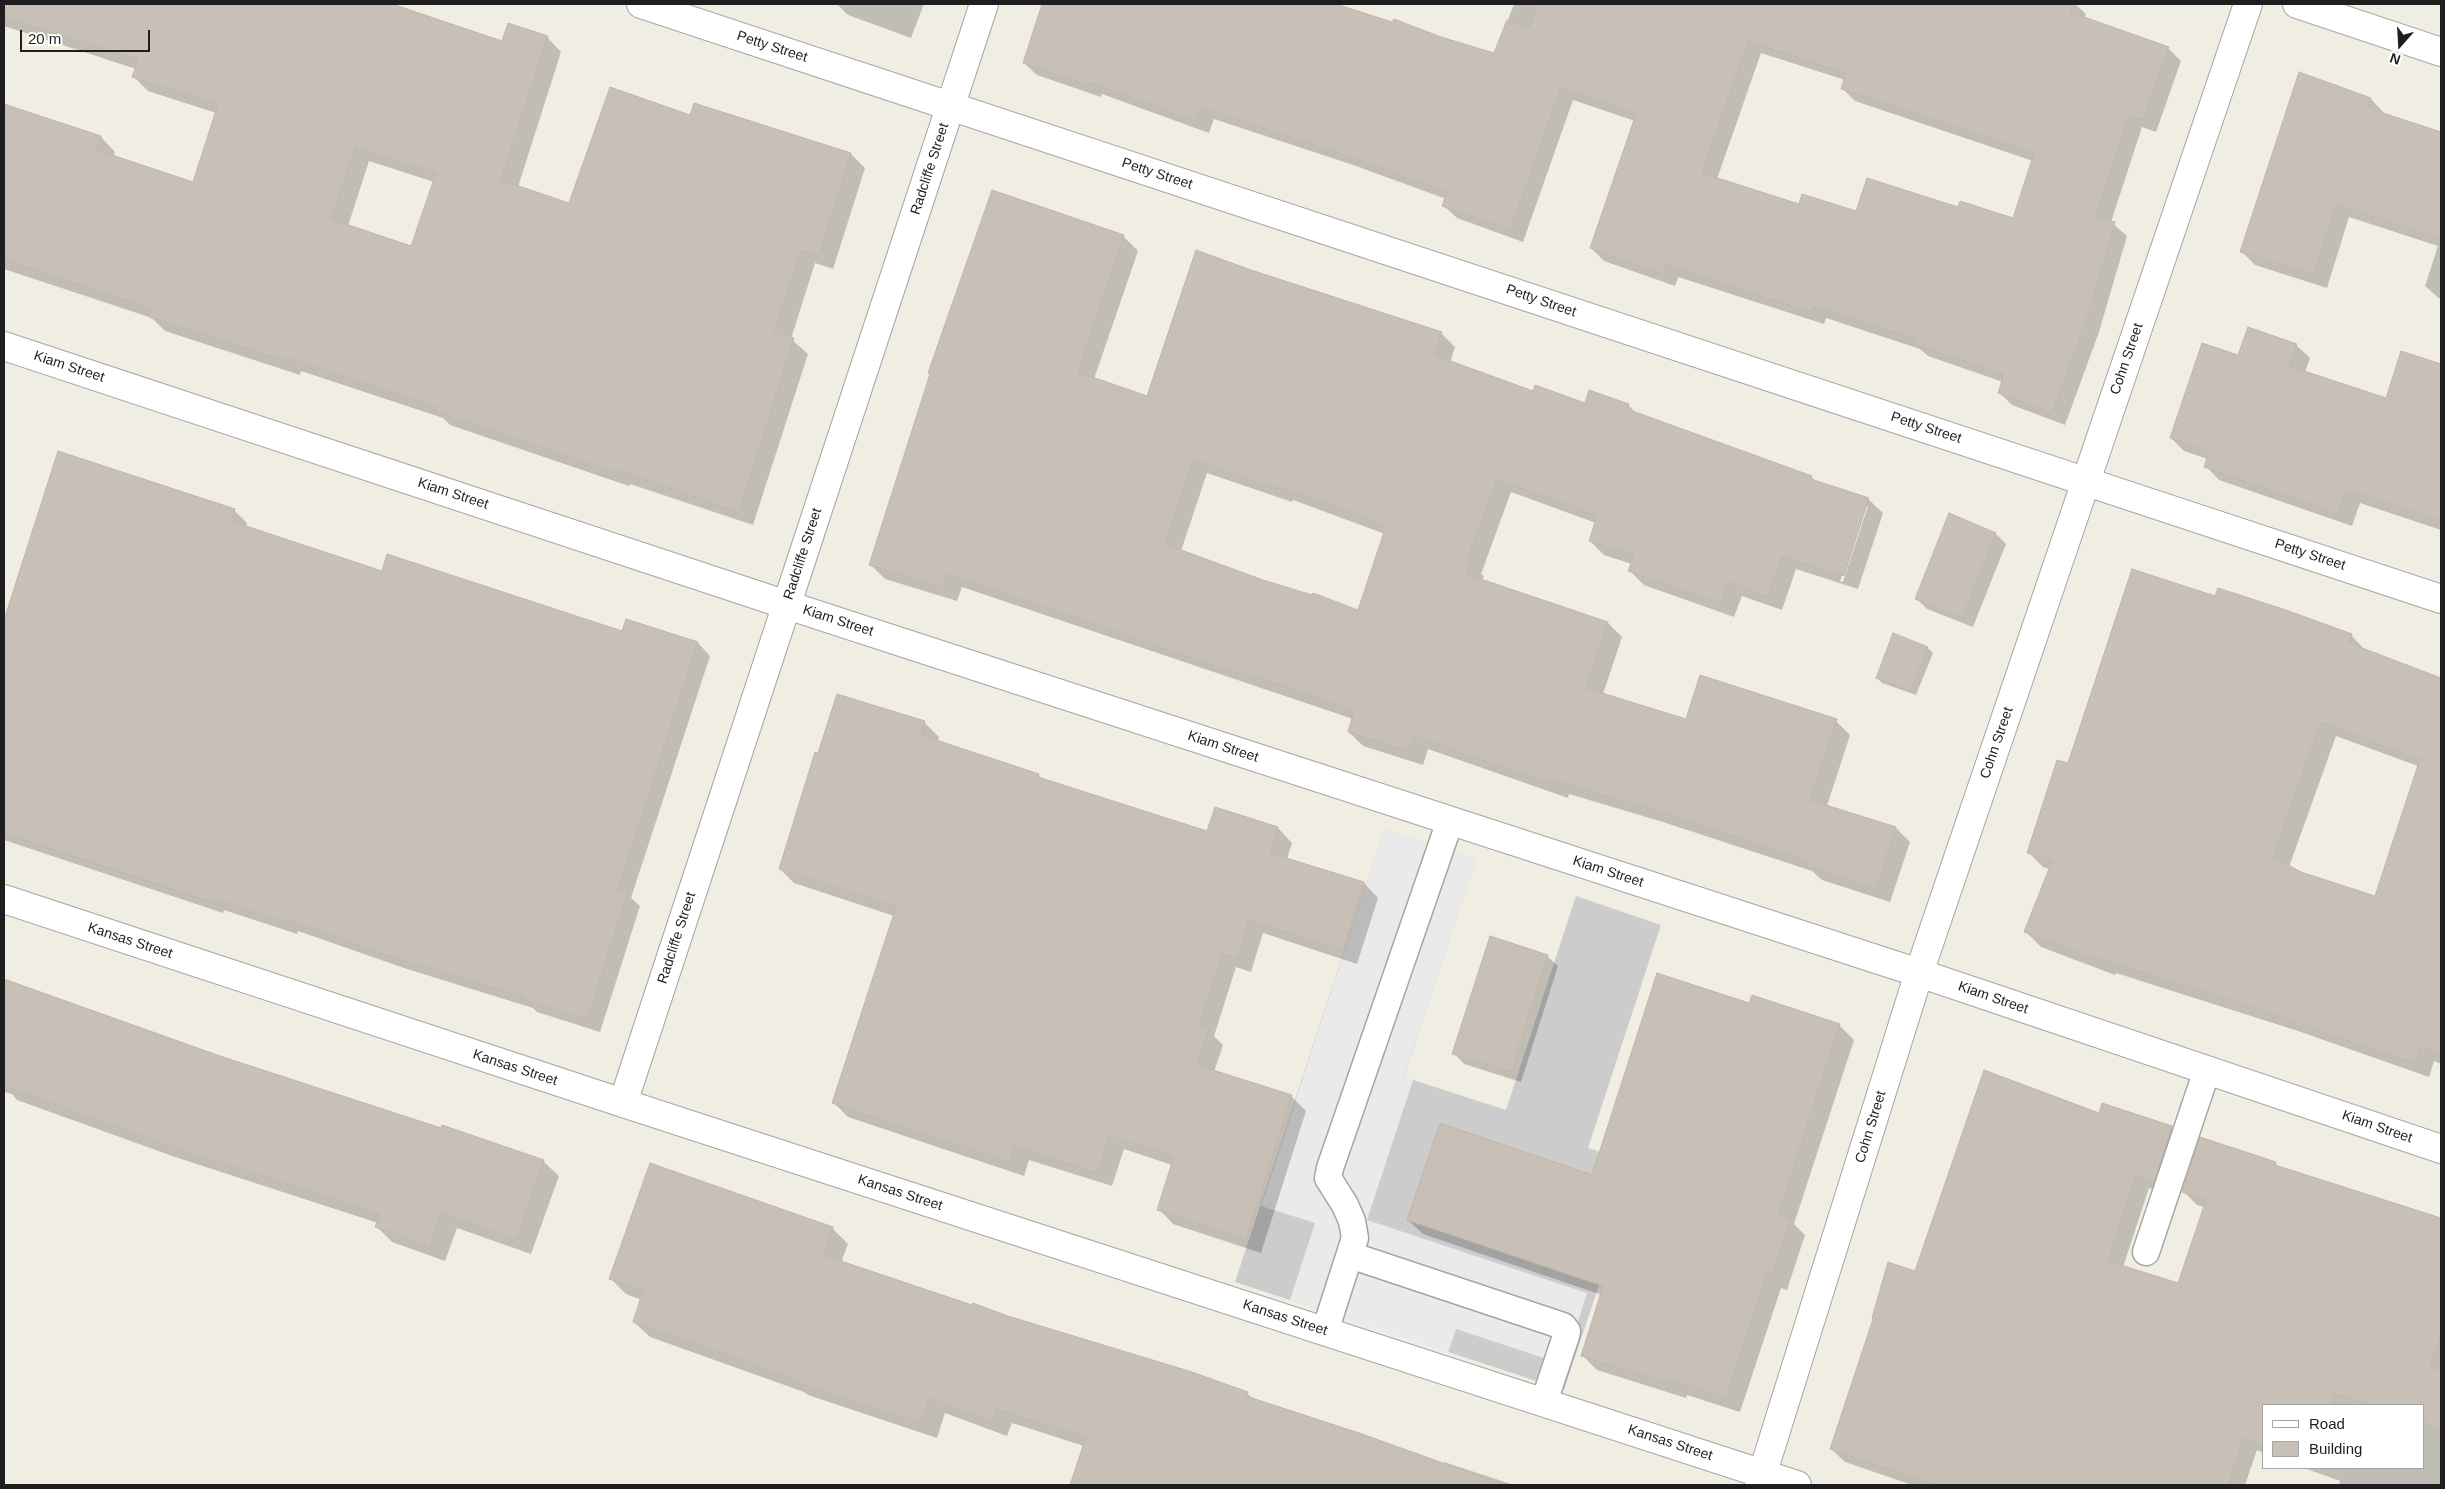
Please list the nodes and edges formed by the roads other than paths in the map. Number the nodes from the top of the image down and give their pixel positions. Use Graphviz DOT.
graph roads {
  1 [pos="641,4"];
  2 [pos="984,4"];
  3 [pos="2248,4"];
  4 [pos="2297,4"];
  5 [pos="2441,52"];
  6 [pos="950,106"];
  7 [pos="4,346"];
  8 [pos="2086,481"];
  9 [pos="2441,599"];
  10 [pos="787,605"];
  11 [pos="1450,821"];
  12 [pos="4,899"];
  13 [pos="1919,974"];
  14 [pos="2207,1070"];
  15 [pos="623,1103"];
  16 [pos="2441,1149"];
  17 [pos="2146,1252"];
  18 [pos="1350,1255"];
  19 [pos="1325,1331"];
  20 [pos="1544,1402"];
  21 [pos="1761,1480"];
  22 [pos="1797,1485"];
  1 -- 6 [label="street, Petty Street"];
  2 -- 6 [label="street, Radcliffe Street"];
  3 -- 8 [label="street, Cohn Street"];
  4 -- 5 [label="street"];
  6 -- 8 [label="street, Petty Street"];
  6 -- 10 [label="street, Radcliffe Street"];
  7 -- 10 [label="street, Kiam Street"];
  8 -- 9 [label="street, Petty Street"];
  8 -- 13 [label="street, Cohn Street"];
  10 -- 11 [label="street, Kiam Street"];
  10 -- 15 [label="street, Radcliffe Street"];
  11 -- 13 [label="street, Kiam Street"];
  11 -- 18 [label="lane"];
  12 -- 15 [label="street, Kansas Street"];
  13 -- 14 [label="street, Kiam Street"];
  13 -- 21 [label="street, Cohn Street"];
  14 -- 16 [label="street, Kiam Street"];
  14 -- 17 [label="lane"];
  15 -- 19 [label="street, Kansas Street"];
  18 -- 19 [label="lane"];
  18 -- 20 [label="lane"];
  19 -- 20 [label="street, Kansas Street"];
  20 -- 21 [label="street, Kansas Street"];
  21 -- 22 [label="street, Kansas Street"];
}
